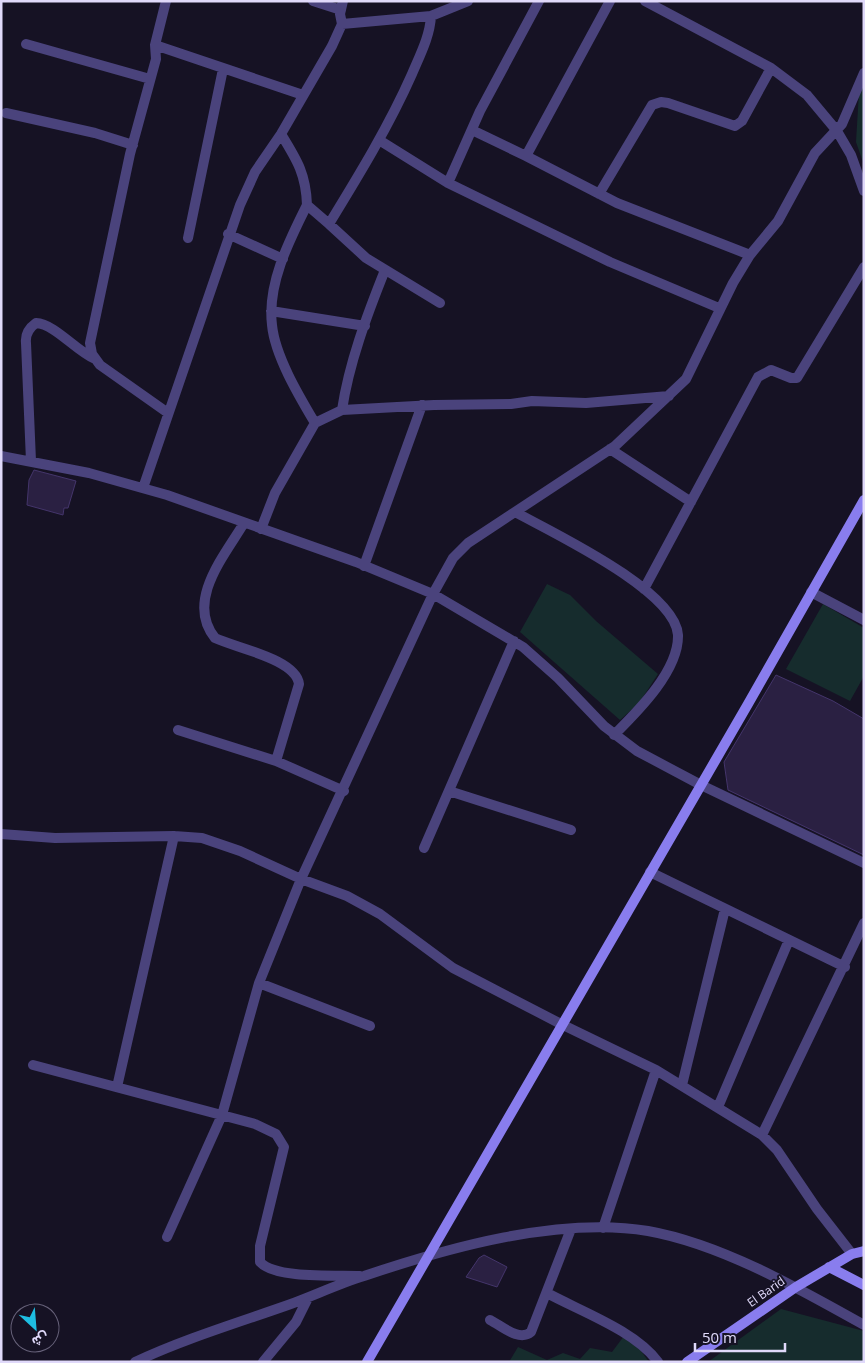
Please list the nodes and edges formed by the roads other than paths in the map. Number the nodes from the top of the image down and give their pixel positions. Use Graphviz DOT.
graph roads {
  1 [pos="166,1"];
  2 [pos="314,1"];
  3 [pos="468,1"];
  4 [pos="539,1"];
  5 [pos="610,1"];
  6 [pos="645,1"];
  7 [pos="342,6"];
  8 [pos="431,16"];
  9 [pos="342,24"];
  10 [pos="26,44"];
  11 [pos="155,45"];
  12 [pos="771,68"];
  13 [pos="224,69"];
  14 [pos="864,73"];
  15 [pos="150,79"];
  16 [pos="303,95"];
  17 [pos="6,113"];
  18 [pos="472,130"];
  19 [pos="837,131"];
  20 [pos="281,134"];
  21 [pos="379,140"];
  22 [pos="133,145"];
  23 [pos="526,156"];
  24 [pos="448,183"];
  25 [pos="864,192"];
  26 [pos="599,194"];
  27 [pos="307,205"];
  28 [pos="329,224"];
  29 [pos="228,234"];
  30 [pos="188,238"];
  31 [pos="750,255"];
  32 [pos="283,259"];
  33 [pos="864,268"];
  34 [pos="385,270"];
  35 [pos="440,303"];
  36 [pos="718,308"];
  37 [pos="271,311"];
  38 [pos="365,326"];
  39 [pos="95,359"];
  40 [pos="669,396"];
  41 [pos="422,406"];
  42 [pos="342,410"];
  43 [pos="168,413"];
  44 [pos="315,423"];
  45 [pos="610,449"];
  46 [pos="1,456"];
  47 [pos="31,461"];
  48 [pos="143,488"];
  49 [pos="864,500"];
  50 [pos="691,502"];
  51 [pos="515,512"];
  52 [pos="244,523"];
  53 [pos="260,529"];
  54 [pos="364,566"];
  55 [pos="644,589"];
  56 [pos="811,592"];
  57 [pos="433,594"];
  58 [pos="864,620"];
  59 [pos="514,641"];
  60 [pos="178,730"];
  61 [pos="614,735"];
  62 [pos="276,762"];
  63 [pos="701,785"];
  64 [pos="344,791"];
  65 [pos="449,791"];
  66 [pos="571,830"];
  67 [pos="1,834"];
  68 [pos="174,836"];
  69 [pos="424,848"];
  70 [pos="864,863"];
  71 [pos="650,872"];
  72 [pos="301,879"];
  73 [pos="725,909"];
  74 [pos="864,924"];
  75 [pos="789,940"];
  76 [pos="845,967"];
  77 [pos="259,983"];
  78 [pos="561,1024"];
  79 [pos="370,1026"];
  80 [pos="33,1065"];
  81 [pos="656,1070"];
  82 [pos="682,1085"];
  83 [pos="117,1087"];
  84 [pos="718,1107"];
  85 [pos="222,1115"];
  86 [pos="762,1135"];
  87 [pos="603,1228"];
  88 [pos="571,1229"];
  89 [pos="167,1238"];
  90 [pos="864,1251"];
  91 [pos="852,1254"];
  92 [pos="427,1257"];
  93 [pos="829,1267"];
  94 [pos="363,1276"];
  95 [pos="864,1284"];
  96 [pos="796,1287"];
  97 [pos="546,1293"];
  98 [pos="308,1298"];
  99 [pos="490,1320"];
  100 [pos="864,1326"];
  101 [pos="135,1362"];
  102 [pos="263,1362"];
  103 [pos="367,1362"];
  104 [pos="658,1362"];
  105 [pos="687,1362"];
  1 -- 11 [label="street"];
  2 -- 7 [label="street"];
  3 -- 8 [label="street"];
  4 -- 18 [label="street"];
  5 -- 23 [label="street"];
  6 -- 12 [label="street"];
  7 -- 9 [label="street"];
  8 -- 9 [label="street"];
  8 -- 21 [label="street"];
  9 -- 16 [label="street"];
  10 -- 15 [label="street"];
  11 -- 13 [label="street"];
  11 -- 15 [label="street"];
  12 -- 19 [label="street"];
  12 -- 26 [label="street"];
  13 -- 16 [label="street"];
  13 -- 30 [label="street"];
  14 -- 19 [label="street"];
  15 -- 22 [label="street"];
  16 -- 20 [label="street"];
  17 -- 22 [label="street"];
  18 -- 23 [label="street"];
  18 -- 24 [label="street"];
  19 -- 25 [label="street"];
  19 -- 31 [label="street"];
  20 -- 27 [label="street"];
  20 -- 29 [label="street"];
  21 -- 24 [label="street"];
  21 -- 28 [label="street"];
  22 -- 39 [label="street"];
  23 -- 26 [label="street"];
  24 -- 36 [label="street"];
  26 -- 31 [label="street"];
  27 -- 28 [label="street"];
  27 -- 32 [label="street"];
  28 -- 34 [label="street"];
  29 -- 32 [label="street"];
  29 -- 43 [label="street"];
  31 -- 36 [label="street"];
  32 -- 37 [label="street"];
  33 -- 50 [label="street"];
  34 -- 35 [label="street"];
  34 -- 38 [label="street"];
  36 -- 40 [label="street"];
  37 -- 38 [label="street"];
  37 -- 44 [label="street"];
  38 -- 42 [label="street"];
  39 -- 43 [label="street"];
  39 -- 47 [label="street"];
  40 -- 41 [label="street"];
  40 -- 45 [label="street"];
  41 -- 42 [label="street"];
  41 -- 54 [label="street"];
  42 -- 44 [label="street"];
  43 -- 48 [label="street"];
  44 -- 53 [label="street"];
  45 -- 50 [label="street"];
  45 -- 51 [label="street"];
  46 -- 47 [label="street"];
  47 -- 48 [label="street"];
  48 -- 52 [label="street"];
  49 -- 56 [label="main road"];
  50 -- 55 [label="street"];
  51 -- 55 [label="street"];
  51 -- 57 [label="street"];
  52 -- 53 [label="street"];
  52 -- 62 [label="street"];
  53 -- 54 [label="street"];
  54 -- 57 [label="street"];
  55 -- 61 [label="street"];
  56 -- 58 [label="street"];
  56 -- 63 [label="main road"];
  57 -- 59 [label="street"];
  57 -- 64 [label="street"];
  59 -- 61 [label="street"];
  59 -- 65 [label="street"];
  60 -- 62 [label="street"];
  61 -- 63 [label="street"];
  62 -- 64 [label="street"];
  63 -- 70 [label="street"];
  63 -- 71 [label="main road"];
  64 -- 72 [label="street"];
  65 -- 66 [label="street"];
  65 -- 69 [label="street"];
  67 -- 68 [label="street"];
  68 -- 72 [label="street"];
  68 -- 83 [label="street"];
  71 -- 73 [label="street"];
  71 -- 78 [label="main road"];
  72 -- 77 [label="street"];
  72 -- 78 [label="street"];
  73 -- 75 [label="street"];
  73 -- 82 [label="street"];
  74 -- 76 [label="street"];
  75 -- 76 [label="street"];
  75 -- 84 [label="street"];
  76 -- 86 [label="street"];
  77 -- 79 [label="street"];
  77 -- 85 [label="street"];
  78 -- 81 [label="street"];
  78 -- 92 [label="main road"];
  80 -- 83 [label="street"];
  81 -- 82 [label="street"];
  81 -- 87 [label="street"];
  82 -- 84 [label="street"];
  83 -- 85 [label="street"];
  84 -- 86 [label="street"];
  85 -- 89 [label="street"];
  85 -- 94 [label="street"];
  86 -- 91 [label="street"];
  87 -- 88 [label="street"];
  87 -- 96 [label="street"];
  88 -- 92 [label="street"];
  88 -- 97 [label="street"];
  90 -- 91 [label="main road, El Barid"];
  91 -- 93 [label="main road, El Barid"];
  92 -- 94 [label="street"];
  92 -- 103 [label="main road"];
  93 -- 95 [label="main road"];
  93 -- 96 [label="main road, El Barid"];
  94 -- 98 [label="street"];
  96 -- 100 [label="street"];
  96 -- 105 [label="main road, El Barid"];
  97 -- 99 [label="street"];
  97 -- 104 [label="street"];
  98 -- 101 [label="street"];
  98 -- 102 [label="street"];
}
